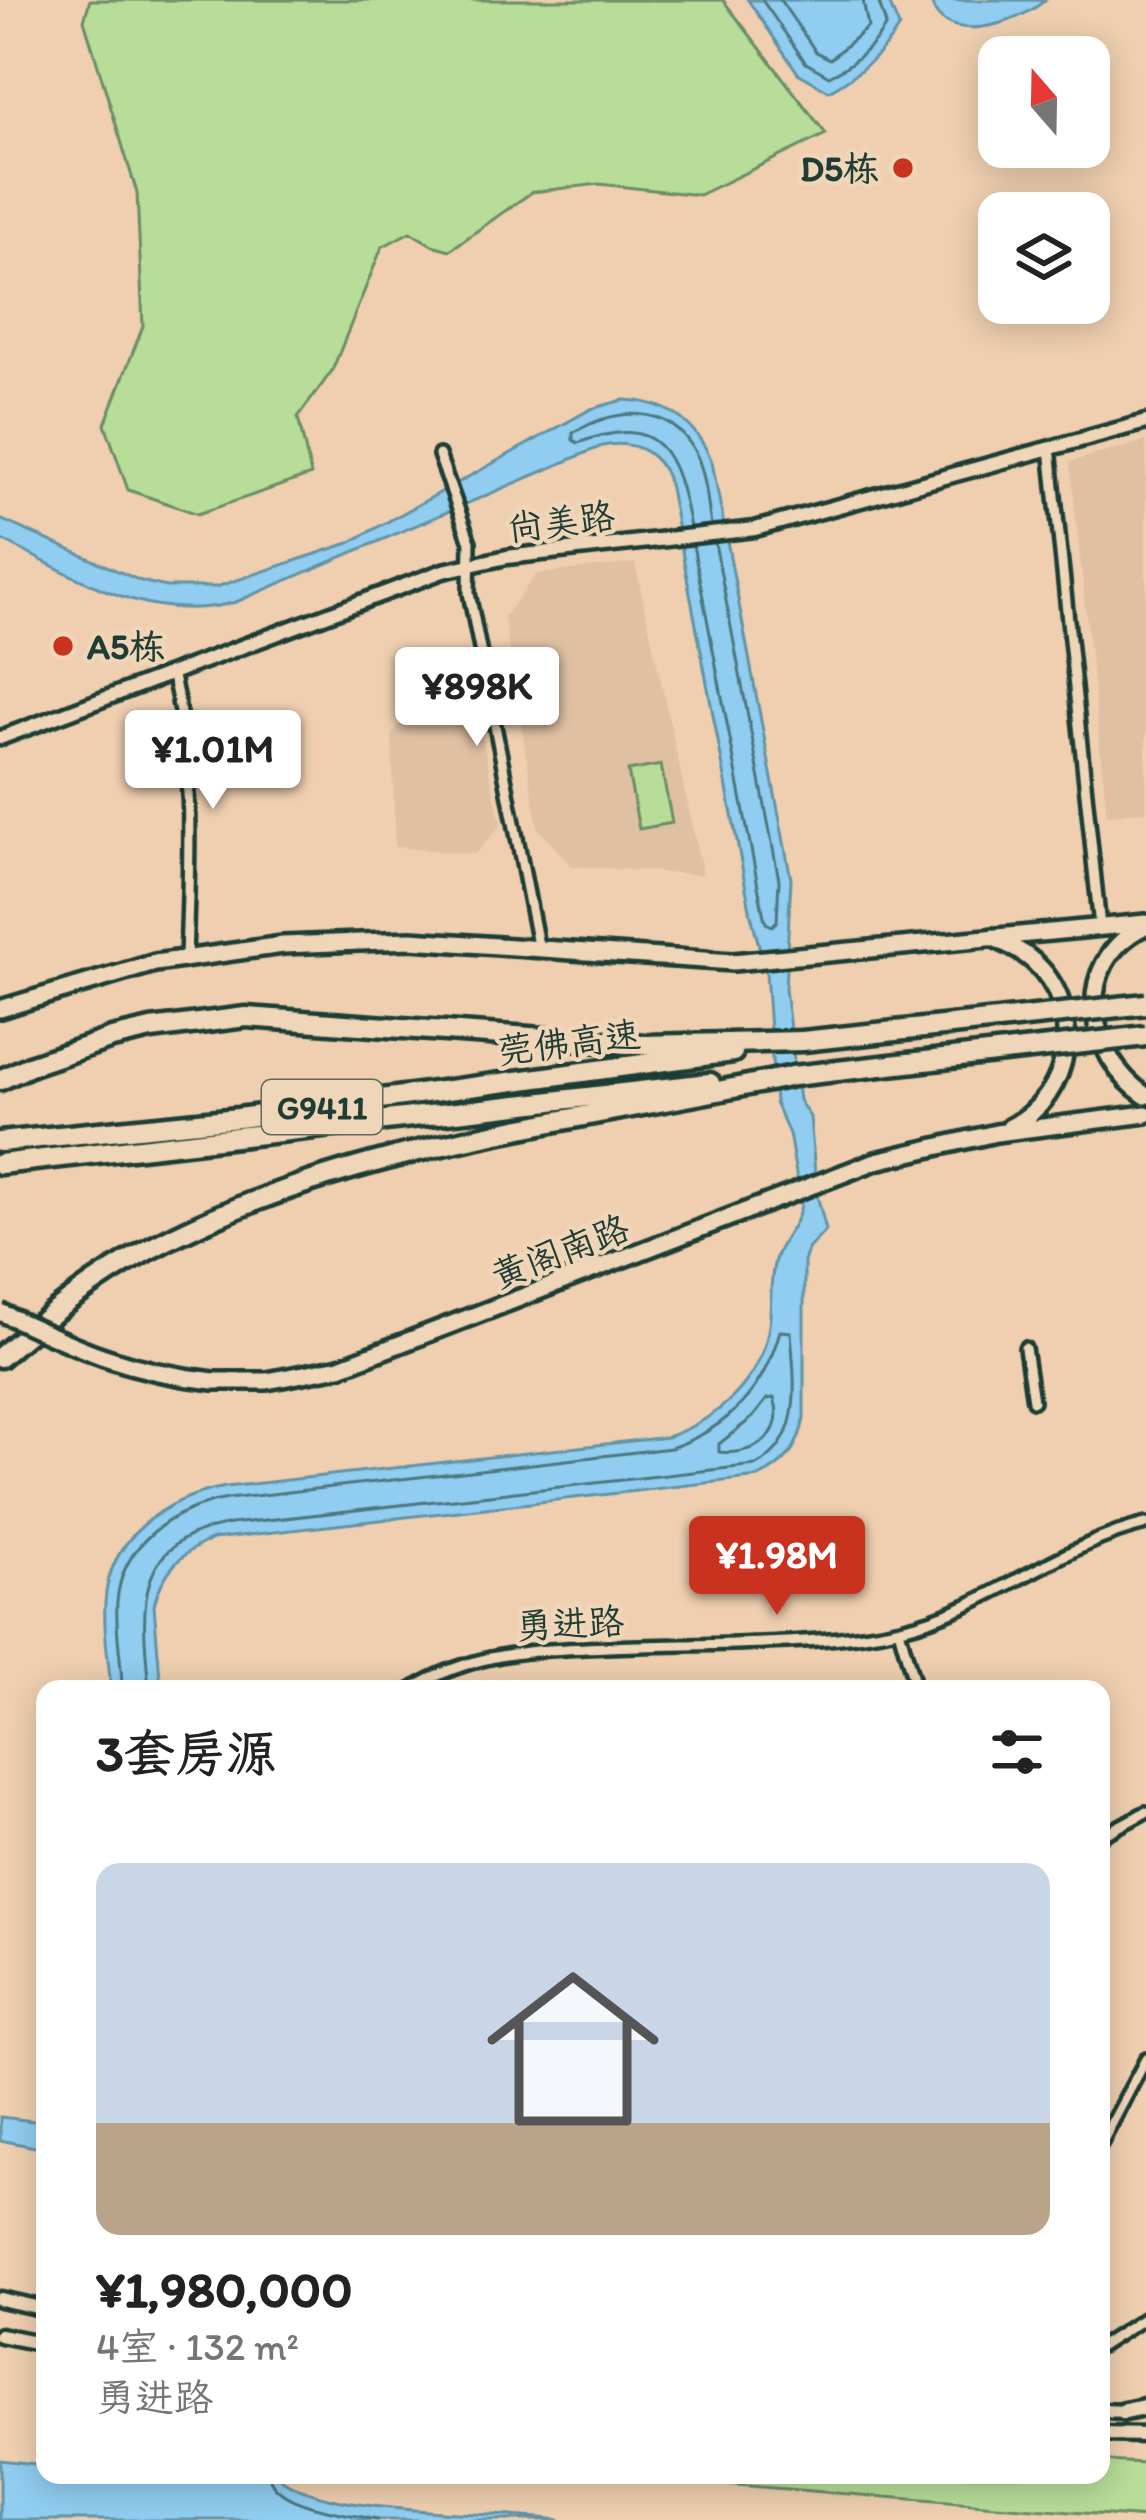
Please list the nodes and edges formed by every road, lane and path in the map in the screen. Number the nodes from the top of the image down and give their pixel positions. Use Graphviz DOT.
graph roads {
  1 [pos="1146,422"];
  2 [pos="1050,448"];
  3 [pos="439,454"];
  4 [pos="470,564"];
  5 [pos="172,672"];
  6 [pos="0,738"];
  7 [pos="1146,924"];
  8 [pos="1100,927"];
  9 [pos="992,938"];
  10 [pos="539,950"];
  11 [pos="186,958"];
  12 [pos="1146,1004"];
  13 [pos="0,1009"];
  14 [pos="1146,1036"];
  15 [pos="803,1041"];
  16 [pos="0,1080"];
  17 [pos="1146,1096"];
  18 [pos="644,1098"];
  19 [pos="1146,1114"];
  20 [pos="996,1133"];
  21 [pos="0,1142"];
  22 [pos="0,1164"];
  23 [pos="0,1312"];
  24 [pos="1025,1348"];
  25 [pos="0,1357"];
  26 [pos="1033,1401"];
  27 [pos="1146,1524"];
  28 [pos="899,1629"];
  29 [pos="428,1680"];
  30 [pos="913,1680"];
  31 [pos="1146,1812"];
  32 [pos="1110,1831"];
  33 [pos="1146,2059"];
  34 [pos="1110,2127"];
  35 [pos="0,2300"];
  36 [pos="36,2307"];
  37 [pos="1146,2317"];
  38 [pos="0,2335"];
  39 [pos="1110,2340"];
  40 [pos="36,2342"];
  41 [pos="1146,2410"];
  42 [pos="1110,2411"];
  43 [pos="1123,2412"];
  44 [pos="1110,2434"];
  45 [pos="1146,2435"];
  1 -- 2 [label="street, 尚美路"];
  2 -- 4 [label="street, 尚美路"];
  2 -- 8 [label="street"];
  3 -- 4 [label="street"];
  4 -- 5 [label="street, 尚美路"];
  4 -- 10 [label="street"];
  5 -- 6 [label="street, 尚美路"];
  5 -- 11 [label="street"];
  7 -- 8 [label="main road"];
  7 -- 17 [label="main road"];
  8 -- 9 [label="main road"];
  9 -- 10 [label="main road"];
  9 -- 20 [label="main road"];
  10 -- 11 [label="main road"];
  11 -- 13 [label="main road"];
  12 -- 15 [label="highway, 莞佛高速 / G9411, bridge"];
  14 -- 18 [label="highway, bridge"];
  15 -- 16 [label="highway"];
  15 -- 21 [label="highway, 莞佛高速 / G9411"];
  18 -- 22 [label="highway, 莞佛高速 / G9411"];
  18 -- 25 [label="highway"];
  19 -- 20 [label="main road, 黄阁南路"];
  20 -- 23 [label="main road, 黄阁南路, bridge"];
  24 -- 26 [label="street"];
  27 -- 28 [label="street, 勇进路"];
  28 -- 29 [label="street, 勇进路"];
  28 -- 30 [label="street"];
  31 -- 32 [label="street"];
  33 -- 34 [label="street"];
  35 -- 36 [label="street"];
  37 -- 39 [label="street"];
  38 -- 40 [label="street"];
  41 -- 43 [label="main road"];
  42 -- 43 [label="street"];
  44 -- 45 [label="street"];
}
